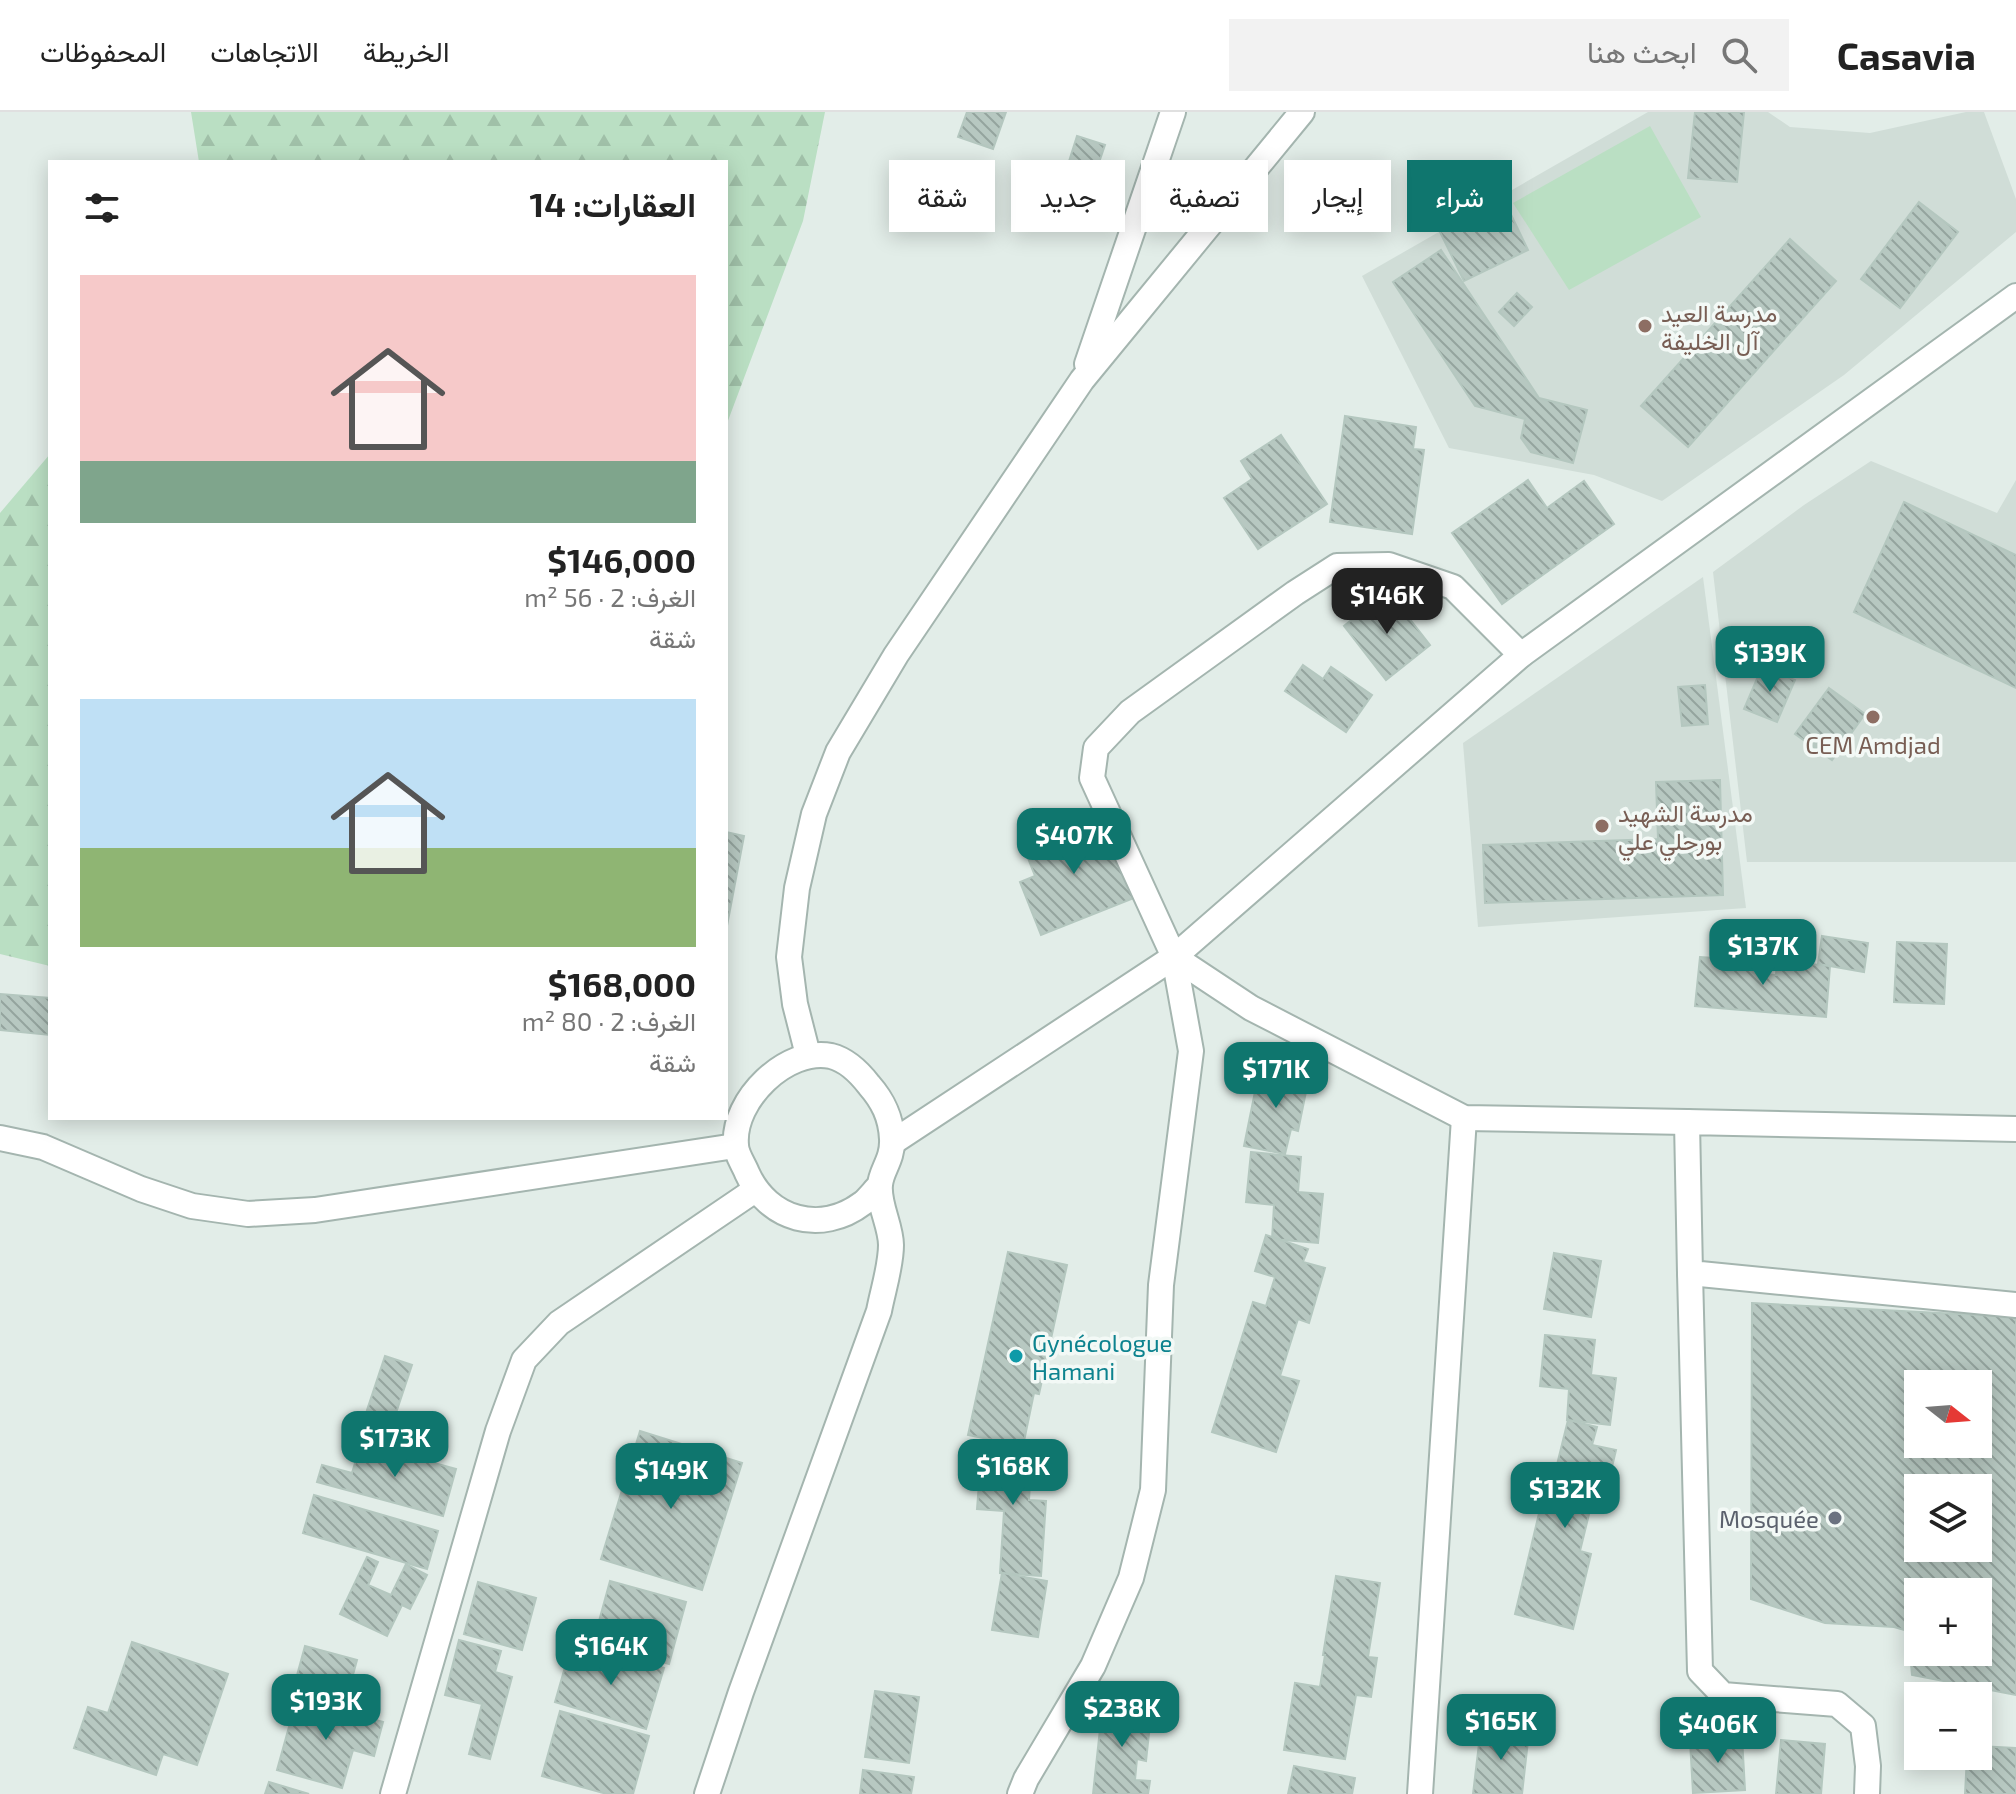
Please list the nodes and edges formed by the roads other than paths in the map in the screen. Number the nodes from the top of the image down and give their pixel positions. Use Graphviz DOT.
graph roads {
  1 [pos="1173,112"];
  2 [pos="1302,112"];
  3 [pos="2016,296"];
  4 [pos="1082,380"];
  5 [pos="1521,655"];
  6 [pos="1174,957"];
  7 [pos="808,1055"];
  8 [pos="1464,1118"];
  9 [pos="1687,1122"];
  10 [pos="2016,1129"];
  11 [pos="0,1138"];
  12 [pos="893,1142"];
  13 [pos="735,1146"];
  14 [pos="880,1185"];
  15 [pos="755,1190"];
  16 [pos="1690,1273"];
  17 [pos="2016,1305"];
  18 [pos="393,1794"];
  19 [pos="707,1794"];
  20 [pos="1020,1794"];
  21 [pos="1420,1794"];
  22 [pos="1867,1794"];
  1 -- 4 [label="street"];
  2 -- 4 [label="street"];
  3 -- 5 [label="street"];
  4 -- 7 [label="street"];
  5 -- 6 [label="street"];
  5 -- 6 [label="street"];
  6 -- 8 [label="street"];
  6 -- 12 [label="street"];
  6 -- 20 [label="street"];
  7 -- 12 [label="street"];
  7 -- 13 [label="street"];
  8 -- 9 [label="street"];
  8 -- 21 [label="street"];
  9 -- 10 [label="street"];
  9 -- 16 [label="street"];
  11 -- 13 [label="street"];
  12 -- 14 [label="street"];
  13 -- 15 [label="street"];
  14 -- 15 [label="street"];
  14 -- 19 [label="street"];
  15 -- 18 [label="street"];
  16 -- 17 [label="street"];
  16 -- 22 [label="street"];
}
